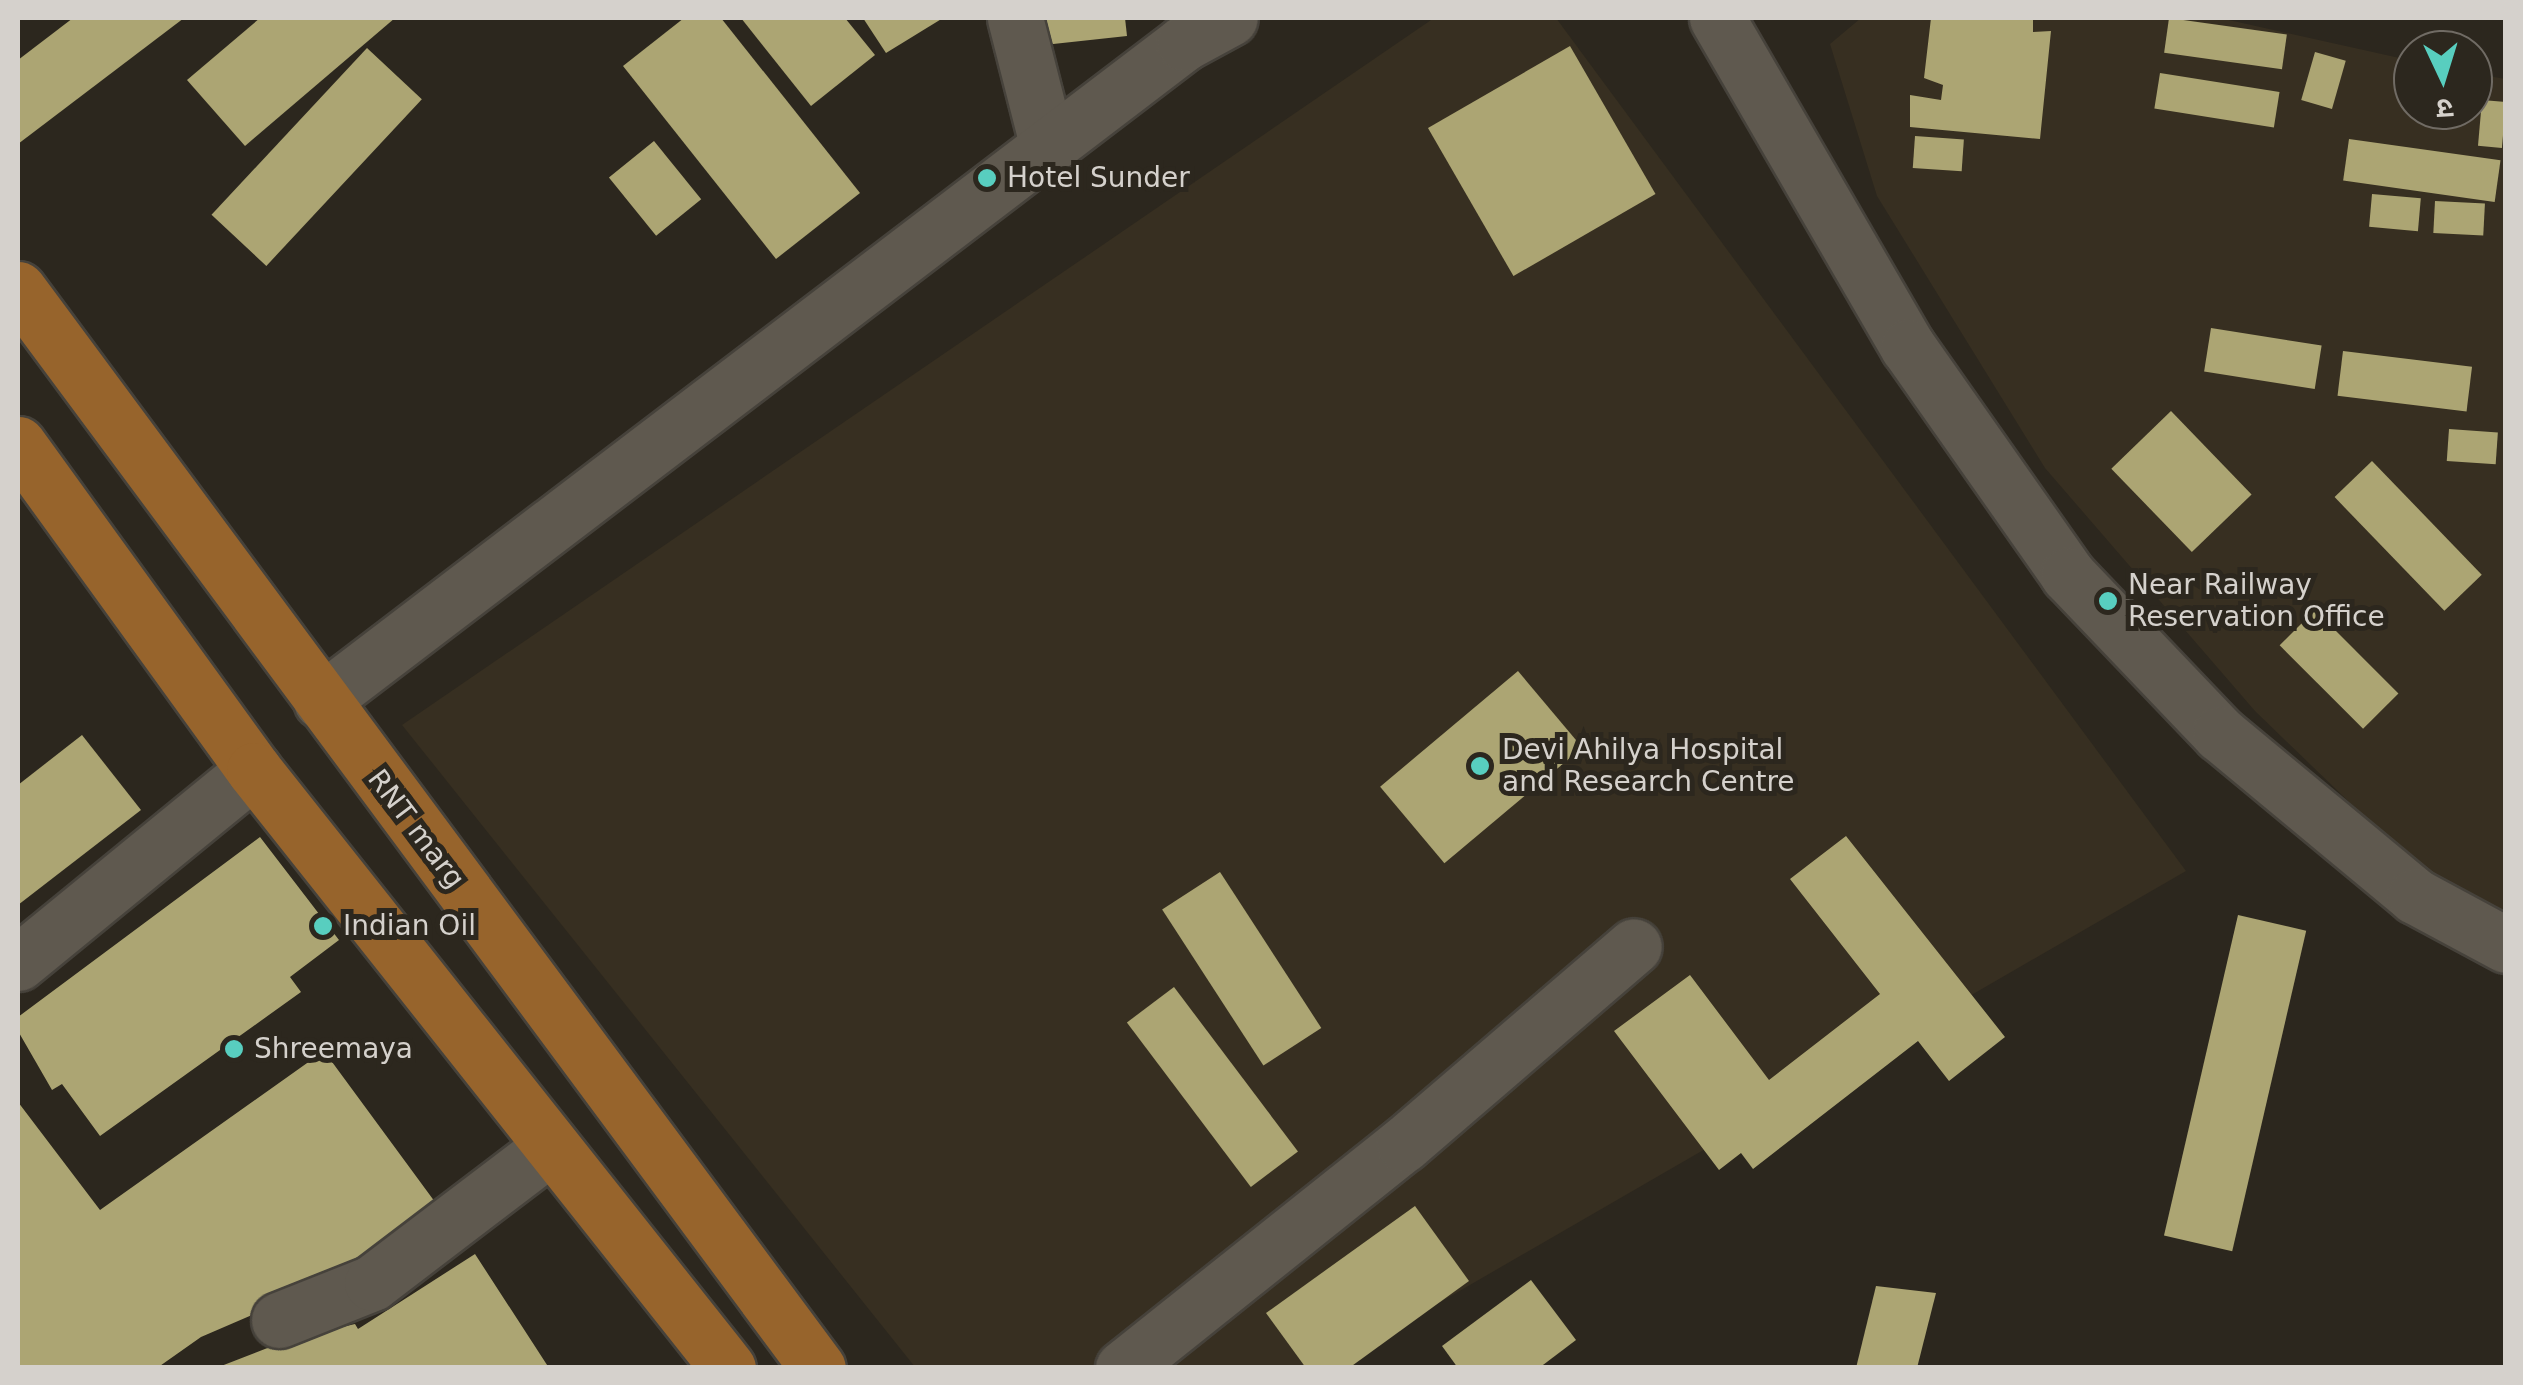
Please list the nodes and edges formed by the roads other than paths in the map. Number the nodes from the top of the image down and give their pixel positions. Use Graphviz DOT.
graph roads {
  1 [pos="1014,18"];
  2 [pos="1230,18"];
  3 [pos="1717,18"];
  4 [pos="1048,147"];
  5 [pos="18,289"];
  6 [pos="18,444"];
  7 [pos="321,701"];
  8 [pos="254,770"];
  9 [pos="2506,945"];
  10 [pos="1634,946"];
  11 [pos="18,963"];
  12 [pos="552,1146"];
  13 [pos="278,1320"];
  14 [pos="728,1368"];
  15 [pos="818,1368"];
  16 [pos="1123,1368"];
  1 -- 4 [label="street"];
  2 -- 4 [label="street"];
  3 -- 9 [label="street"];
  4 -- 7 [label="street"];
  5 -- 7 [label="main road, RNT marg"];
  6 -- 8 [label="main road"];
  7 -- 15 [label="main road, RNT marg"];
  8 -- 11 [label="street"];
  8 -- 12 [label="main road"];
  10 -- 16 [label="street"];
  12 -- 13 [label="street"];
  12 -- 14 [label="main road"];
}
